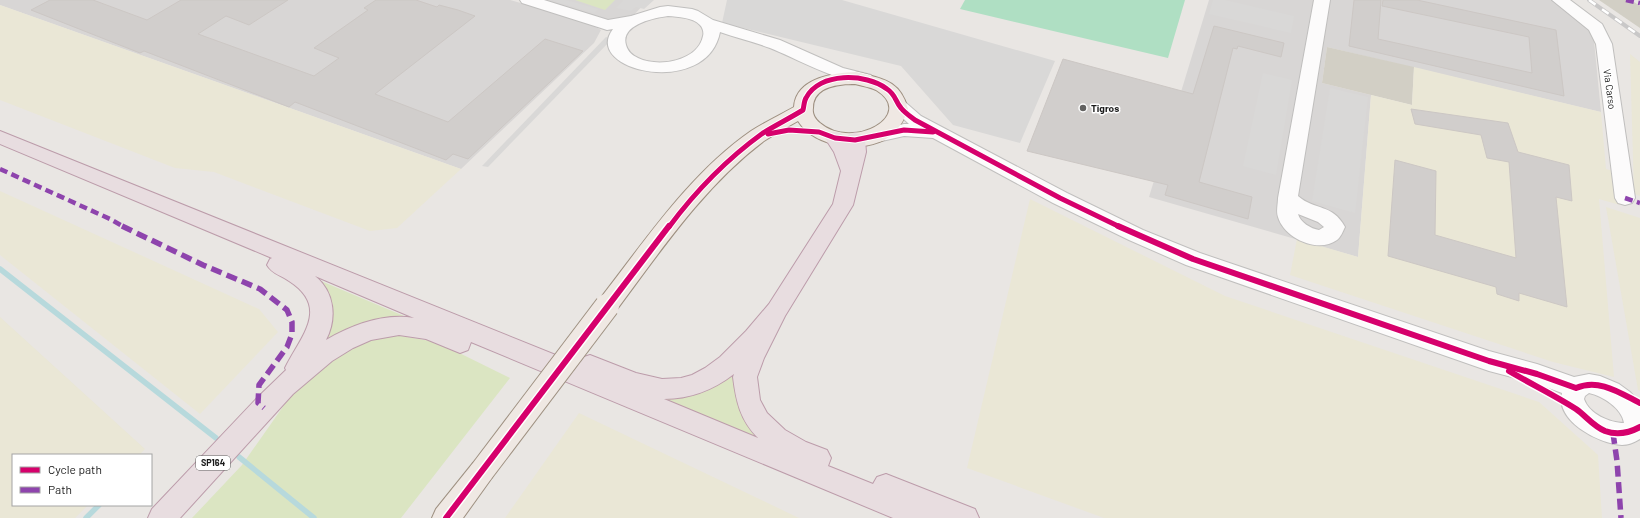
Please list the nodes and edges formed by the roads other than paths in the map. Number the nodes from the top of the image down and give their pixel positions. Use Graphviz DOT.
graph roads {
  1 [pos="528,0"];
  2 [pos="673,0"];
  3 [pos="696,0"];
  4 [pos="1322,0"];
  5 [pos="1560,0"];
  6 [pos="662,11"];
  7 [pos="707,23"];
  8 [pos="613,31"];
  9 [pos="774,44"];
  10 [pos="708,48"];
  11 [pos="821,65"];
  12 [pos="865,79"];
  13 [pos="815,88"];
  14 [pos="899,106"];
  15 [pos="803,110"];
  16 [pos="938,132"];
  17 [pos="827,135"];
  18 [pos="758,136"];
  19 [pos="0,137"];
  20 [pos="864,138"];
  21 [pos="852,172"];
  22 [pos="139,195"];
  23 [pos="1288,198"];
  24 [pos="1624,198"];
  25 [pos="247,239"];
  26 [pos="777,310"];
  27 [pos="1630,398"];
  28 [pos="1576,399"];
  29 [pos="271,400"];
  30 [pos="645,403"];
  31 [pos="1638,428"];
  32 [pos="162,518"];
  33 [pos="446,518"];
  34 [pos="924,518"];
  35 [pos="965,518"];
  1 -- 8 [label="street"];
  2 -- 6 [label="street"];
  3 -- 7 [label="street"];
  4 -- 23 [label="street"];
  5 -- 24 [label="street, Via Carso"];
  6 -- 7 [label="street"];
  6 -- 8 [label="street"];
  7 -- 9 [label="street"];
  7 -- 10 [label="street"];
  8 -- 10 [label="street"];
  9 -- 10 [label="street"];
  9 -- 11 [label="street"];
  11 -- 12 [label="street"];
  11 -- 13 [label="street"];
  12 -- 13 [label="main road"];
  12 -- 14 [label="main road"];
  13 -- 15 [label="main road"];
  14 -- 16 [label="street"];
  14 -- 20 [label="main road"];
  15 -- 17 [label="main road"];
  15 -- 18 [label="main road"];
  16 -- 20 [label="street"];
  16 -- 28 [label="street"];
  17 -- 18 [label="main road"];
  17 -- 20 [label="main road"];
  17 -- 21 [label="highway"];
  18 -- 33 [label="main road, bridge"];
  19 -- 22 [label="highway"];
  20 -- 21 [label="highway"];
  21 -- 26 [label="highway"];
  22 -- 25 [label="highway"];
  22 -- 29 [label="highway"];
  25 -- 26 [label="highway"];
  25 -- 30 [label="highway"];
  26 -- 35 [label="highway"];
  27 -- 28 [label="street"];
  27 -- 31 [label="street"];
  28 -- 31 [label="street"];
  29 -- 30 [label="highway"];
  29 -- 32 [label="highway, SP164"];
  30 -- 34 [label="highway"];
}
